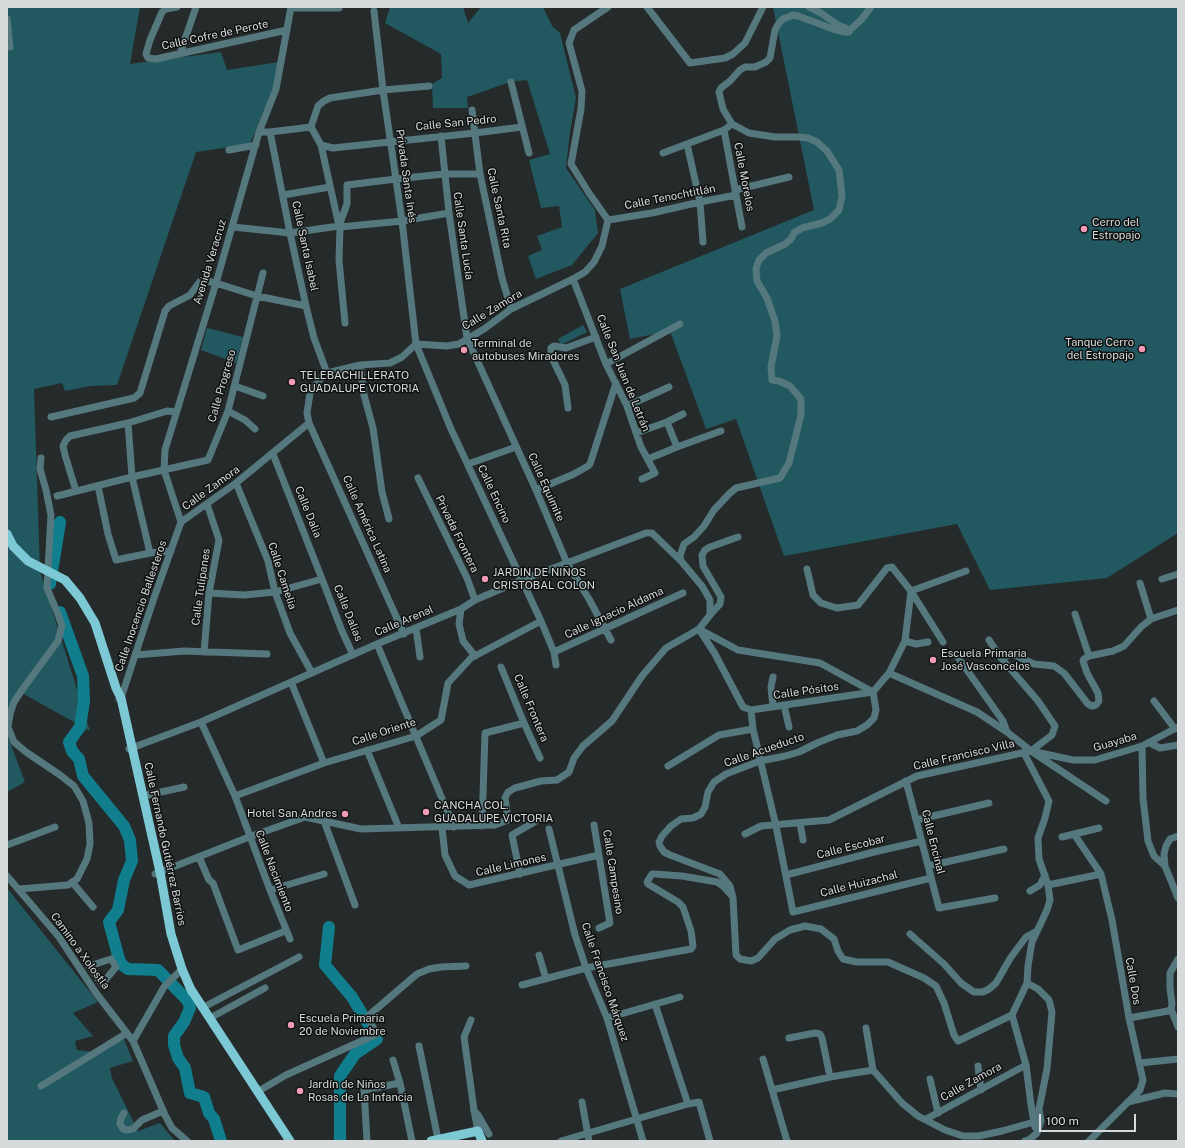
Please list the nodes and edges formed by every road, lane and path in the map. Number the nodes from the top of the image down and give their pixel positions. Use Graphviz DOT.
graph roads {
  1 [pos="177,7"];
  2 [pos="196,7"];
  3 [pos="608,7"];
  4 [pos="648,7"];
  5 [pos="763,7"];
  6 [pos="809,7"];
  7 [pos="872,7"];
  8 [pos="291,8"];
  9 [pos="339,8"];
  10 [pos="374,12"];
  11 [pos="7,19"];
  12 [pos="287,30"];
  13 [pos="850,30"];
  14 [pos="7,47"];
  15 [pos="180,54"];
  16 [pos="511,82"];
  17 [pos="428,86"];
  18 [pos="383,90"];
  19 [pos="472,110"];
  20 [pos="732,124"];
  21 [pos="311,127"];
  22 [pos="522,127"];
  23 [pos="724,130"];
  24 [pos="259,132"];
  25 [pos="270,132"];
  26 [pos="475,133"];
  27 [pos="441,136"];
  28 [pos="390,141"];
  29 [pos="687,144"];
  30 [pos="256,145"];
  31 [pos="322,146"];
  32 [pos="228,150"];
  33 [pos="529,153"];
  34 [pos="663,153"];
  35 [pos="444,174"];
  36 [pos="480,174"];
  37 [pos="789,177"];
  38 [pos="396,179"];
  39 [pos="330,187"];
  40 [pos="736,192"];
  41 [pos="283,195"];
  42 [pos="700,202"];
  43 [pos="448,213"];
  44 [pos="608,220"];
  45 [pos="402,221"];
  46 [pos="233,227"];
  47 [pos="340,227"];
  48 [pos="742,227"];
  49 [pos="290,232"];
  50 [pos="703,242"];
  51 [pos="263,273"];
  52 [pos="573,279"];
  53 [pos="216,283"];
  54 [pos="257,296"];
  55 [pos="306,306"];
  56 [pos="511,309"];
  57 [pos="345,323"];
  58 [pos="680,324"];
  59 [pos="596,336"];
  60 [pos="467,338"];
  61 [pos="416,344"];
  62 [pos="606,364"];
  63 [pos="360,365"];
  64 [pos="327,373"];
  65 [pos="616,383"];
  66 [pos="235,386"];
  67 [pos="669,387"];
  68 [pos="263,396"];
  69 [pos="627,406"];
  70 [pos="568,408"];
  71 [pos="176,412"];
  72 [pos="228,412"];
  73 [pos="683,414"];
  74 [pos="51,417"];
  75 [pos="667,422"];
  76 [pos="128,423"];
  77 [pos="309,423"];
  78 [pos="255,429"];
  79 [pos="721,431"];
  80 [pos="636,433"];
  81 [pos="516,447"];
  82 [pos="677,447"];
  83 [pos="272,454"];
  84 [pos="41,458"];
  85 [pos="648,459"];
  86 [pos="468,464"];
  87 [pos="164,470"];
  88 [pos="132,477"];
  89 [pos="418,478"];
  90 [pos="642,479"];
  91 [pos="236,483"];
  92 [pos="98,486"];
  93 [pos="76,490"];
  94 [pos="536,490"];
  95 [pos="57,496"];
  96 [pos="207,504"];
  97 [pos="389,519"];
  98 [pos="182,522"];
  99 [pos="7,534"];
  100 [pos="738,537"];
  101 [pos="171,551"];
  102 [pos="150,553"];
  103 [pos="681,561"];
  104 [pos="567,563"];
  105 [pos="807,569"];
  106 [pos="966,571"];
  107 [pos="53,573"];
  108 [pos="1178,574"];
  109 [pos="322,579"];
  110 [pos="1162,579"];
  111 [pos="522,580"];
  112 [pos="1140,583"];
  113 [pos="912,591"];
  114 [pos="275,592"];
  115 [pos="209,593"];
  116 [pos="683,593"];
  117 [pos="475,600"];
  118 [pos="461,608"];
  119 [pos="1178,610"];
  120 [pos="1075,614"];
  121 [pos="710,615"];
  122 [pos="1151,619"];
  123 [pos="541,621"];
  124 [pos="416,628"];
  125 [pos="605,629"];
  126 [pos="699,629"];
  127 [pos="404,634"];
  128 [pos="612,640"];
  129 [pos="989,640"];
  130 [pos="905,641"];
  131 [pos="928,642"];
  132 [pos="943,642"];
  133 [pos="377,644"];
  134 [pos="204,652"];
  135 [pos="554,652"];
  136 [pos="267,654"];
  137 [pos="135,655"];
  138 [pos="353,655"];
  139 [pos="475,656"];
  140 [pos="957,656"];
  141 [pos="1089,656"];
  142 [pos="420,657"];
  143 [pos="1001,658"];
  144 [pos="556,665"];
  145 [pos="501,667"];
  146 [pos="312,673"];
  147 [pos="889,673"];
  148 [pos="773,677"];
  149 [pos="291,682"];
  150 [pos="872,692"];
  151 [pos="120,699"];
  152 [pos="1154,701"];
  153 [pos="784,705"];
  154 [pos="773,707"];
  155 [pos="752,710"];
  156 [pos="201,722"];
  157 [pos="524,723"];
  158 [pos="789,727"];
  159 [pos="1177,728"];
  160 [pos="753,729"];
  161 [pos="1008,732"];
  162 [pos="416,736"];
  163 [pos="1150,743"];
  164 [pos="1178,745"];
  165 [pos="1142,746"];
  166 [pos="131,749"];
  167 [pos="367,750"];
  168 [pos="1027,752"];
  169 [pos="540,758"];
  170 [pos="760,761"];
  171 [pos="324,763"];
  172 [pos="668,766"];
  173 [pos="906,781"];
  174 [pos="184,787"];
  175 [pos="143,796"];
  176 [pos="235,796"];
  177 [pos="1106,801"];
  178 [pos="989,803"];
  179 [pos="916,820"];
  180 [pos="324,821"];
  181 [pos="536,821"];
  182 [pos="800,823"];
  183 [pos="594,825"];
  184 [pos="482,826"];
  185 [pos="776,826"];
  186 [pos="56,827"];
  187 [pos="454,827"];
  188 [pos="399,828"];
  189 [pos="442,828"];
  190 [pos="1099,828"];
  191 [pos="549,829"];
  192 [pos="745,834"];
  193 [pos="1074,834"];
  194 [pos="1178,836"];
  195 [pos="249,837"];
  196 [pos="1062,837"];
  197 [pos="803,840"];
  198 [pos="922,841"];
  199 [pos="7,845"];
  200 [pos="1004,849"];
  201 [pos="600,855"];
  202 [pos="199,857"];
  203 [pos="559,865"];
  204 [pos="928,866"];
  205 [pos="1165,866"];
  206 [pos="157,873"];
  207 [pos="324,874"];
  208 [pos="520,874"];
  209 [pos="1101,874"];
  210 [pos="786,875"];
  211 [pos="1045,875"];
  212 [pos="7,876"];
  213 [pos="931,878"];
  214 [pos="72,882"];
  215 [pos="1048,885"];
  216 [pos="19,889"];
  217 [pos="270,890"];
  218 [pos="1030,891"];
  219 [pos="733,898"];
  220 [pos="994,898"];
  221 [pos="1178,898"];
  222 [pos="356,906"];
  223 [pos="93,907"];
  224 [pos="599,928"];
  225 [pos="285,931"];
  226 [pos="1037,931"];
  227 [pos="910,934"];
  228 [pos="290,939"];
  229 [pos="539,955"];
  230 [pos="299,957"];
  231 [pos="1178,959"];
  232 [pos="466,966"];
  233 [pos="586,968"];
  234 [pos="181,971"];
  235 [pos="96,976"];
  236 [pos="546,979"];
  237 [pos="88,981"];
  238 [pos="1027,983"];
  239 [pos="522,985"];
  240 [pos="265,988"];
  241 [pos="680,997"];
  242 [pos="655,1004"];
  243 [pos="202,1008"];
  244 [pos="1171,1008"];
  245 [pos="1012,1015"];
  246 [pos="210,1018"];
  247 [pos="607,1018"];
  248 [pos="1129,1018"];
  249 [pos="471,1020"];
  250 [pos="1178,1027"];
  251 [pos="866,1028"];
  252 [pos="127,1033"];
  253 [pos="789,1038"];
  254 [pos="133,1041"];
  255 [pos="419,1046"];
  256 [pos="763,1059"];
  257 [pos="1178,1059"];
  258 [pos="393,1060"];
  259 [pos="1140,1063"];
  260 [pos="1026,1065"];
  261 [pos="978,1066"];
  262 [pos="873,1070"];
  263 [pos="830,1077"];
  264 [pos="930,1078"];
  265 [pos="400,1082"];
  266 [pos="41,1086"];
  267 [pos="772,1090"];
  268 [pos="980,1090"];
  269 [pos="257,1092"];
  270 [pos="1178,1094"];
  271 [pos="582,1102"];
  272 [pos="1128,1102"];
  273 [pos="688,1104"];
  274 [pos="474,1110"];
  275 [pos="163,1111"];
  276 [pos="124,1113"];
  277 [pos="938,1113"];
  278 [pos="637,1119"];
  279 [pos="926,1119"];
  280 [pos="1034,1122"];
  281 [pos="478,1131"];
  282 [pos="587,1133"];
  283 [pos="1037,1133"];
  284 [pos="489,1134"];
  285 [pos="467,1138"];
  286 [pos="454,1139"];
  287 [pos="435,1140"];
  288 [pos="187,1141"];
  289 [pos="290,1141"];
  290 [pos="367,1141"];
  291 [pos="412,1141"];
  292 [pos="482,1141"];
  293 [pos="561,1141"];
  294 [pos="589,1141"];
  295 [pos="643,1141"];
  296 [pos="710,1141"];
  297 [pos="787,1141"];
  298 [pos="1025,1141"];
  299 [pos="1089,1141"];
  1 -- 15 [label="street, Calle Cofre de Perote"];
  2 -- 15 [label="street"];
  3 -- 44 [label="street"];
  4 -- 5 [label="street"];
  6 -- 13 [label="street"];
  7 -- 13 [label="street"];
  8 -- 9 [label="street"];
  8 -- 12 [label="street, Avenida Veracruz"];
  10 -- 18 [label="street, Privada Santa Inés"];
  11 -- 14 [label="street"];
  12 -- 15 [label="street, Calle Cofre de Perote"];
  12 -- 24 [label="street, Avenida Veracruz"];
  13 -- 20 [label="street"];
  16 -- 22 [label="street"];
  17 -- 18 [label="street"];
  18 -- 21 [label="street"];
  18 -- 28 [label="street, Privada Santa Inés"];
  19 -- 26 [label="street, Calle Santa Rita"];
  20 -- 23 [label="street"];
  20 -- 103 [label="street"];
  21 -- 25 [label="street"];
  21 -- 31 [label="street"];
  22 -- 26 [label="street, Calle San Pedro"];
  22 -- 33 [label="street"];
  23 -- 29 [label="street"];
  23 -- 40 [label="street, Calle Morelos"];
  24 -- 25 [label="street"];
  24 -- 30 [label="street, Avenida Veracruz"];
  25 -- 41 [label="street, Calle Santa Isabel"];
  26 -- 27 [label="street, Calle San Pedro"];
  26 -- 36 [label="street, Calle Santa Rita"];
  27 -- 28 [label="street, Calle San Pedro"];
  27 -- 35 [label="street, Calle Santa Lucía"];
  28 -- 31 [label="street, Calle San Pedro"];
  28 -- 38 [label="street, Privada Santa Inés"];
  29 -- 34 [label="street"];
  29 -- 42 [label="street"];
  30 -- 32 [label="street"];
  30 -- 46 [label="street, Avenida Veracruz"];
  31 -- 39 [label="street"];
  35 -- 36 [label="street"];
  35 -- 38 [label="street"];
  35 -- 43 [label="street, Calle Santa Lucía"];
  36 -- 56 [label="street, Calle Santa Rita"];
  37 -- 40 [label="street, Calle Tenochtitlán"];
  38 -- 45 [label="street, Privada Santa Inés"];
  38 -- 47 [label="street"];
  39 -- 41 [label="street"];
  39 -- 47 [label="street"];
  40 -- 42 [label="street, Calle Tenochtitlán"];
  40 -- 48 [label="street, Calle Morelos"];
  41 -- 49 [label="street, Calle Santa Isabel"];
  42 -- 44 [label="street, Calle Tenochtitlán"];
  42 -- 50 [label="street"];
  43 -- 45 [label="street"];
  43 -- 60 [label="street, Calle Santa Lucía"];
  44 -- 52 [label="street, Calle Zamora"];
  45 -- 47 [label="street"];
  45 -- 61 [label="street, Privada Santa Inés"];
  46 -- 49 [label="street"];
  46 -- 53 [label="street, Avenida Veracruz"];
  47 -- 49 [label="street"];
  47 -- 57 [label="street"];
  49 -- 55 [label="street, Calle Santa Isabel"];
  51 -- 54 [label="street, Calle Progreso"];
  52 -- 56 [label="street, Calle Zamora"];
  52 -- 59 [label="street, Calle San Juan de Letrán"];
  53 -- 54 [label="street"];
  53 -- 71 [label="street, Avenida Veracruz"];
  53 -- 74 [label="street"];
  54 -- 55 [label="street"];
  54 -- 66 [label="street, Calle Progreso"];
  55 -- 64 [label="street, Calle Santa Isabel"];
  56 -- 60 [label="street, Calle Zamora"];
  58 -- 62 [label="street"];
  59 -- 62 [label="street, Calle San Juan de Letrán"];
  59 -- 70 [label="street"];
  60 -- 61 [label="street, Calle Zamora"];
  60 -- 81 [label="street, Calle Equimite"];
  61 -- 63 [label="street"];
  61 -- 86 [label="street, Calle Encino"];
  62 -- 65 [label="street, Calle San Juan de Letrán"];
  63 -- 64 [label="street"];
  63 -- 97 [label="street"];
  64 -- 77 [label="street"];
  65 -- 69 [label="street, Calle San Juan de Letrán"];
  65 -- 94 [label="street"];
  66 -- 68 [label="street"];
  66 -- 72 [label="street, Calle Progreso"];
  67 -- 69 [label="street"];
  69 -- 80 [label="street, Calle San Juan de Letrán"];
  71 -- 76 [label="street"];
  71 -- 87 [label="street, Avenida Veracruz"];
  72 -- 78 [label="street"];
  72 -- 87 [label="street, Calle Progreso"];
  73 -- 75 [label="street"];
  75 -- 80 [label="street"];
  75 -- 82 [label="street"];
  76 -- 88 [label="street"];
  76 -- 93 [label="street"];
  77 -- 83 [label="street, Calle Zamora"];
  77 -- 127 [label="street, Calle América Latina"];
  79 -- 82 [label="street"];
  80 -- 85 [label="street, Calle San Juan de Letrán"];
  81 -- 86 [label="street"];
  81 -- 94 [label="street, Calle Equimite"];
  82 -- 85 [label="street"];
  83 -- 91 [label="street, Calle Zamora"];
  83 -- 109 [label="street, Calle Dalia"];
  84 -- 107 [label="street"];
  85 -- 90 [label="street, Calle San Juan de Letrán"];
  86 -- 111 [label="street, Calle Encino"];
  87 -- 88 [label="street"];
  87 -- 98 [label="street, Avenida Veracruz"];
  88 -- 92 [label="street"];
  88 -- 102 [label="street"];
  89 -- 117 [label="street, Privada Frontera"];
  91 -- 96 [label="street, Calle Zamora"];
  91 -- 114 [label="street, Calle Camelia"];
  92 -- 93 [label="street"];
  92 -- 102 [label="street"];
  93 -- 95 [label="street"];
  94 -- 104 [label="street, Calle Equimite"];
  96 -- 98 [label="street, Calle Zamora"];
  96 -- 115 [label="street, Calle Tulipanes"];
  98 -- 101 [label="street, Calle Inocencio Ballesteros"];
  99 -- 107 [label="main road"];
  100 -- 121 [label="street"];
  101 -- 102 [label="street"];
  101 -- 137 [label="street, Calle Inocencio Ballesteros"];
  103 -- 104 [label="street, Calle Arenal"];
  103 -- 121 [label="street"];
  104 -- 111 [label="street, Calle Arenal"];
  104 -- 125 [label="street, Calle Equimite"];
  105 -- 113 [label="street"];
  106 -- 113 [label="street"];
  107 -- 151 [label="main road, Calle Fernando Gutiérrez Barrios"];
  107 -- 214 [label="street"];
  108 -- 110 [label="street"];
  109 -- 114 [label="street"];
  109 -- 138 [label="street, Calle Dalias"];
  111 -- 117 [label="street, Calle Arenal"];
  111 -- 123 [label="street, Calle Encino"];
  112 -- 122 [label="street"];
  113 -- 130 [label="street"];
  113 -- 132 [label="street"];
  114 -- 115 [label="street"];
  114 -- 146 [label="street, Calle Camelia"];
  115 -- 134 [label="street, Calle Tulipanes"];
  116 -- 125 [label="street, Calle Ignacio Aldama"];
  117 -- 118 [label="street, Calle Arenal"];
  118 -- 124 [label="street, Calle Arenal"];
  118 -- 139 [label="street"];
  119 -- 122 [label="street"];
  120 -- 141 [label="street"];
  121 -- 126 [label="street"];
  122 -- 141 [label="street"];
  123 -- 135 [label="street, Calle Encino"];
  123 -- 139 [label="street, Calle Oriente"];
  124 -- 127 [label="street, Calle Arenal"];
  124 -- 142 [label="street"];
  125 -- 128 [label="street, Calle Equimite"];
  125 -- 135 [label="street, Calle Ignacio Aldama"];
  126 -- 150 [label="street"];
  126 -- 155 [label="street, Calle Pósitos"];
  126 -- 184 [label="street"];
  127 -- 133 [label="street, Calle Arenal"];
  129 -- 143 [label="street"];
  130 -- 131 [label="street"];
  130 -- 147 [label="street"];
  133 -- 138 [label="street, Calle Arenal"];
  133 -- 162 [label="street"];
  134 -- 136 [label="street"];
  134 -- 137 [label="street"];
  135 -- 144 [label="street, Calle Encino"];
  137 -- 151 [label="street, Calle Inocencio Ballesteros"];
  138 -- 146 [label="street, Calle Arenal"];
  139 -- 162 [label="street, Calle Oriente"];
  140 -- 161 [label="street"];
  141 -- 143 [label="street"];
  143 -- 168 [label="street"];
  145 -- 157 [label="street, Calle Frontera"];
  146 -- 149 [label="street, Calle Arenal"];
  147 -- 150 [label="street"];
  147 -- 161 [label="street"];
  148 -- 154 [label="street"];
  149 -- 156 [label="street, Calle Arenal"];
  149 -- 171 [label="street"];
  150 -- 153 [label="street, Calle Pósitos"];
  150 -- 170 [label="street, Calle Acueducto"];
  151 -- 166 [label="main road, Calle Fernando Gutiérrez Barrios"];
  152 -- 159 [label="street"];
  153 -- 154 [label="street, Calle Pósitos"];
  153 -- 158 [label="street"];
  154 -- 155 [label="street, Calle Pósitos"];
  155 -- 160 [label="street"];
  156 -- 166 [label="street, Calle Arenal"];
  156 -- 176 [label="street, Calle Nacimiento"];
  157 -- 169 [label="street, Calle Frontera"];
  157 -- 184 [label="street"];
  159 -- 163 [label="street, Guayaba"];
  160 -- 170 [label="street"];
  160 -- 172 [label="street"];
  161 -- 168 [label="street"];
  162 -- 167 [label="street, Calle Oriente"];
  162 -- 187 [label="street"];
  163 -- 164 [label="street"];
  163 -- 165 [label="street, Guayaba"];
  165 -- 168 [label="street, Guayaba"];
  165 -- 205 [label="street"];
  166 -- 175 [label="main road, Calle Fernando Gutiérrez Barrios"];
  166 -- 206 [label="main road, Calle Fernando Gutiérrez Barrios"];
  167 -- 171 [label="street, Calle Oriente"];
  167 -- 188 [label="street"];
  168 -- 173 [label="street, Calle Francisco Villa"];
  168 -- 177 [label="street"];
  168 -- 211 [label="street, Calle Francisco Villa"];
  170 -- 185 [label="street"];
  170 -- 219 [label="street, Calle Acueducto"];
  171 -- 176 [label="street, Calle Oriente"];
  173 -- 179 [label="street, Calle Encinal"];
  173 -- 182 [label="street, Calle Francisco Villa"];
  174 -- 175 [label="street"];
  175 -- 206 [label="main road, Calle Fernando Gutiérrez Barrios"];
  176 -- 195 [label="street, Calle Nacimiento"];
  178 -- 179 [label="street"];
  179 -- 198 [label="street, Calle Encinal"];
  180 -- 188 [label="street"];
  180 -- 195 [label="street"];
  180 -- 222 [label="street"];
  181 -- 208 [label="street"];
  182 -- 185 [label="street, Calle Francisco Villa"];
  182 -- 197 [label="street"];
  183 -- 201 [label="street, Calle Campesino"];
  184 -- 187 [label="street"];
  185 -- 192 [label="street, Calle Francisco Villa"];
  185 -- 210 [label="street"];
  186 -- 199 [label="street"];
  187 -- 189 [label="street"];
  188 -- 189 [label="street"];
  189 -- 208 [label="street, Calle Limones"];
  190 -- 193 [label="street"];
  191 -- 203 [label="street, Calle Francisco Márquez"];
  193 -- 196 [label="street"];
  193 -- 209 [label="street"];
  194 -- 205 [label="street"];
  195 -- 202 [label="street"];
  195 -- 217 [label="street, Calle Nacimiento"];
  198 -- 204 [label="street, Calle Encinal"];
  198 -- 210 [label="street, Calle Escobar"];
  200 -- 204 [label="street"];
  201 -- 203 [label="street, Calle Limones"];
  201 -- 224 [label="street, Calle Campesino"];
  202 -- 206 [label="street"];
  202 -- 225 [label="street"];
  203 -- 208 [label="street, Calle Limones"];
  203 -- 233 [label="street, Calle Francisco Márquez"];
  204 -- 213 [label="street, Calle Encinal"];
  205 -- 221 [label="street"];
  206 -- 234 [label="main road, Calle Fernando Gutiérrez Barrios"];
  207 -- 217 [label="street"];
  209 -- 215 [label="street"];
  209 -- 248 [label="street, Calle Dos"];
  210 -- 213 [label="street, Calle Huizachal"];
  211 -- 215 [label="street, Calle Francisco Villa"];
  211 -- 218 [label="street"];
  212 -- 216 [label="street, Camino a Xolostla"];
  213 -- 220 [label="street, Calle Encinal"];
  214 -- 216 [label="street"];
  214 -- 223 [label="street"];
  215 -- 226 [label="street, Calle Francisco Villa"];
  216 -- 237 [label="street, Camino a Xolostla"];
  217 -- 225 [label="street, Calle Nacimiento"];
  219 -- 233 [label="street"];
  219 -- 245 [label="street, Calle Acueducto"];
  225 -- 228 [label="street, Calle Nacimiento"];
  226 -- 227 [label="street"];
  226 -- 238 [label="street, Calle Francisco Villa"];
  229 -- 236 [label="street"];
  230 -- 243 [label="street"];
  231 -- 244 [label="street"];
  232 -- 269 [label="street"];
  233 -- 236 [label="street"];
  233 -- 247 [label="street, Calle Francisco Márquez"];
  234 -- 243 [label="main road, Calle Fernando Gutiérrez Barrios"];
  234 -- 254 [label="street"];
  235 -- 237 [label="street"];
  236 -- 239 [label="street"];
  237 -- 252 [label="street, Camino a Xolostla"];
  238 -- 245 [label="street"];
  238 -- 283 [label="street"];
  240 -- 246 [label="street"];
  241 -- 242 [label="street"];
  242 -- 247 [label="street"];
  242 -- 273 [label="street"];
  243 -- 246 [label="main road, Calle Fernando Gutiérrez Barrios"];
  244 -- 248 [label="street"];
  244 -- 250 [label="street"];
  245 -- 260 [label="street"];
  246 -- 269 [label="main road, Calle Fernando Gutiérrez Barrios"];
  247 -- 278 [label="street, Calle Francisco Márquez"];
  248 -- 259 [label="street, Calle Dos"];
  249 -- 274 [label="street"];
  251 -- 262 [label="street"];
  252 -- 254 [label="street, Camino a Xolostla"];
  252 -- 266 [label="street"];
  253 -- 263 [label="street"];
  254 -- 275 [label="street, Camino a Xolostla"];
  255 -- 287 [label="street"];
  256 -- 267 [label="street"];
  257 -- 259 [label="street"];
  258 -- 265 [label="street"];
  259 -- 272 [label="street, Calle Dos"];
  260 -- 268 [label="street, Calle Zamora"];
  260 -- 280 [label="street"];
  261 -- 268 [label="street"];
  262 -- 263 [label="street"];
  262 -- 279 [label="street"];
  263 -- 267 [label="street"];
  264 -- 277 [label="street"];
  265 -- 290 [label="street"];
  265 -- 291 [label="street"];
  267 -- 297 [label="street"];
  268 -- 277 [label="street, Calle Zamora"];
  269 -- 289 [label="main road, Calle Fernando Gutiérrez Barrios"];
  270 -- 272 [label="street"];
  271 -- 282 [label="street"];
  272 -- 299 [label="street"];
  273 -- 278 [label="street"];
  273 -- 296 [label="street"];
  274 -- 281 [label="street"];
  274 -- 284 [label="street"];
  275 -- 276 [label="street"];
  275 -- 288 [label="street, Camino a Xolostla"];
  277 -- 279 [label="street, Calle Zamora"];
  278 -- 282 [label="street"];
  278 -- 295 [label="street, Calle Francisco Márquez"];
  279 -- 280 [label="street"];
  280 -- 283 [label="street"];
  281 -- 285 [label="main road"];
  281 -- 292 [label="main road"];
  282 -- 293 [label="street"];
  282 -- 294 [label="street"];
  283 -- 298 [label="street"];
  285 -- 286 [label="main road"];
  286 -- 287 [label="main road"];
}
